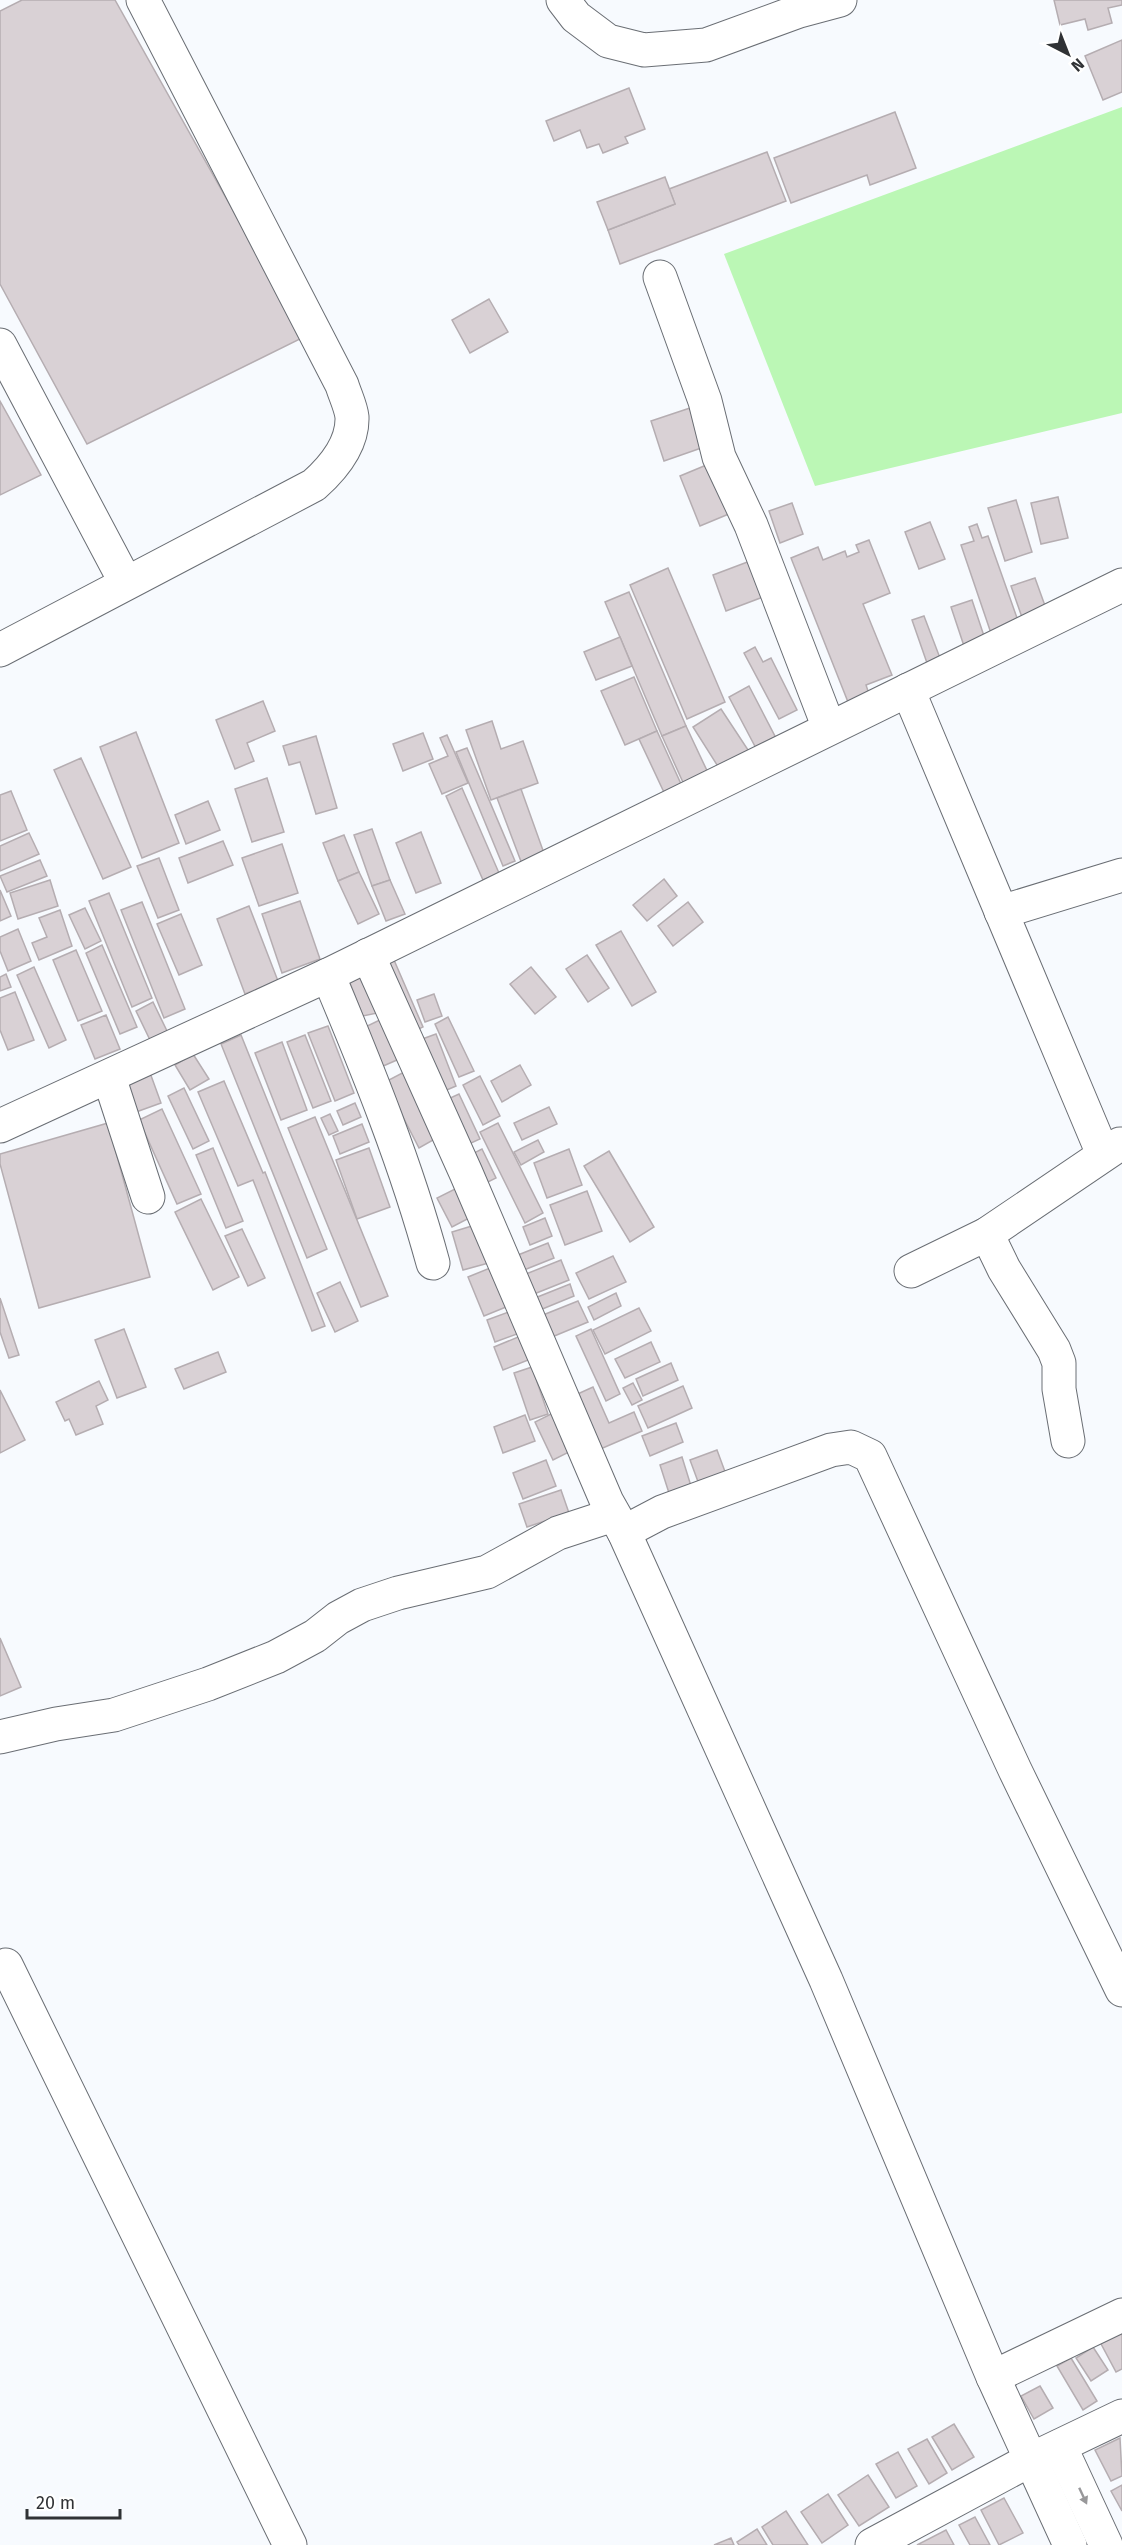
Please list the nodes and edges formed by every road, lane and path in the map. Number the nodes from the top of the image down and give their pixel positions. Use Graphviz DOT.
graph roads {
  1 [pos="143,0"];
  2 [pos="563,0"];
  3 [pos="840,0"];
  4 [pos="660,277"];
  5 [pos="0,345"];
  6 [pos="126,583"];
  7 [pos="1122,585"];
  8 [pos="0,650"];
  9 [pos="909,690"];
  10 [pos="828,728"];
  11 [pos="1122,875"];
  12 [pos="1001,912"];
  13 [pos="368,955"];
  14 [pos="328,975"];
  15 [pos="109,1077"];
  16 [pos="0,1126"];
  17 [pos="1112,1149"];
  18 [pos="148,1197"];
  19 [pos="987,1234"];
  20 [pos="433,1263"];
  21 [pos="911,1271"];
  22 [pos="1068,1441"];
  23 [pos="619,1524"];
  24 [pos="0,1737"];
  25 [pos="6,1965"];
  26 [pos="1122,1990"];
  27 [pos="1122,2315"];
  28 [pos="993,2377"];
  29 [pos="1122,2416"];
  30 [pos="1060,2446"];
  31 [pos="1030,2460"];
  32 [pos="290,2545"];
  33 [pos="872,2545"];
  34 [pos="1070,2545"];
  35 [pos="1106,2545"];
  1 -- 6 [label="street"];
  2 -- 3 [label="street"];
  4 -- 10 [label="street"];
  5 -- 6 [label="street"];
  6 -- 8 [label="street"];
  7 -- 9 [label="street"];
  9 -- 10 [label="street"];
  9 -- 12 [label="street"];
  10 -- 13 [label="street"];
  11 -- 12 [label="street"];
  12 -- 17 [label="street"];
  13 -- 14 [label="street"];
  13 -- 23 [label="street"];
  14 -- 15 [label="street"];
  14 -- 20 [label="street"];
  15 -- 16 [label="street"];
  15 -- 18 [label="street"];
  17 -- 19 [label="street"];
  19 -- 21 [label="street"];
  19 -- 22 [label="street"];
  23 -- 24 [label="street"];
  23 -- 26 [label="street"];
  23 -- 28 [label="street"];
  25 -- 32 [label="street"];
  27 -- 28 [label="street"];
  28 -- 31 [label="street"];
  29 -- 30 [label="street"];
  30 -- 31 [label="street"];
  30 -- 35 [label="street, one-way"];
  31 -- 33 [label="street"];
  31 -- 34 [label="street"];
}
